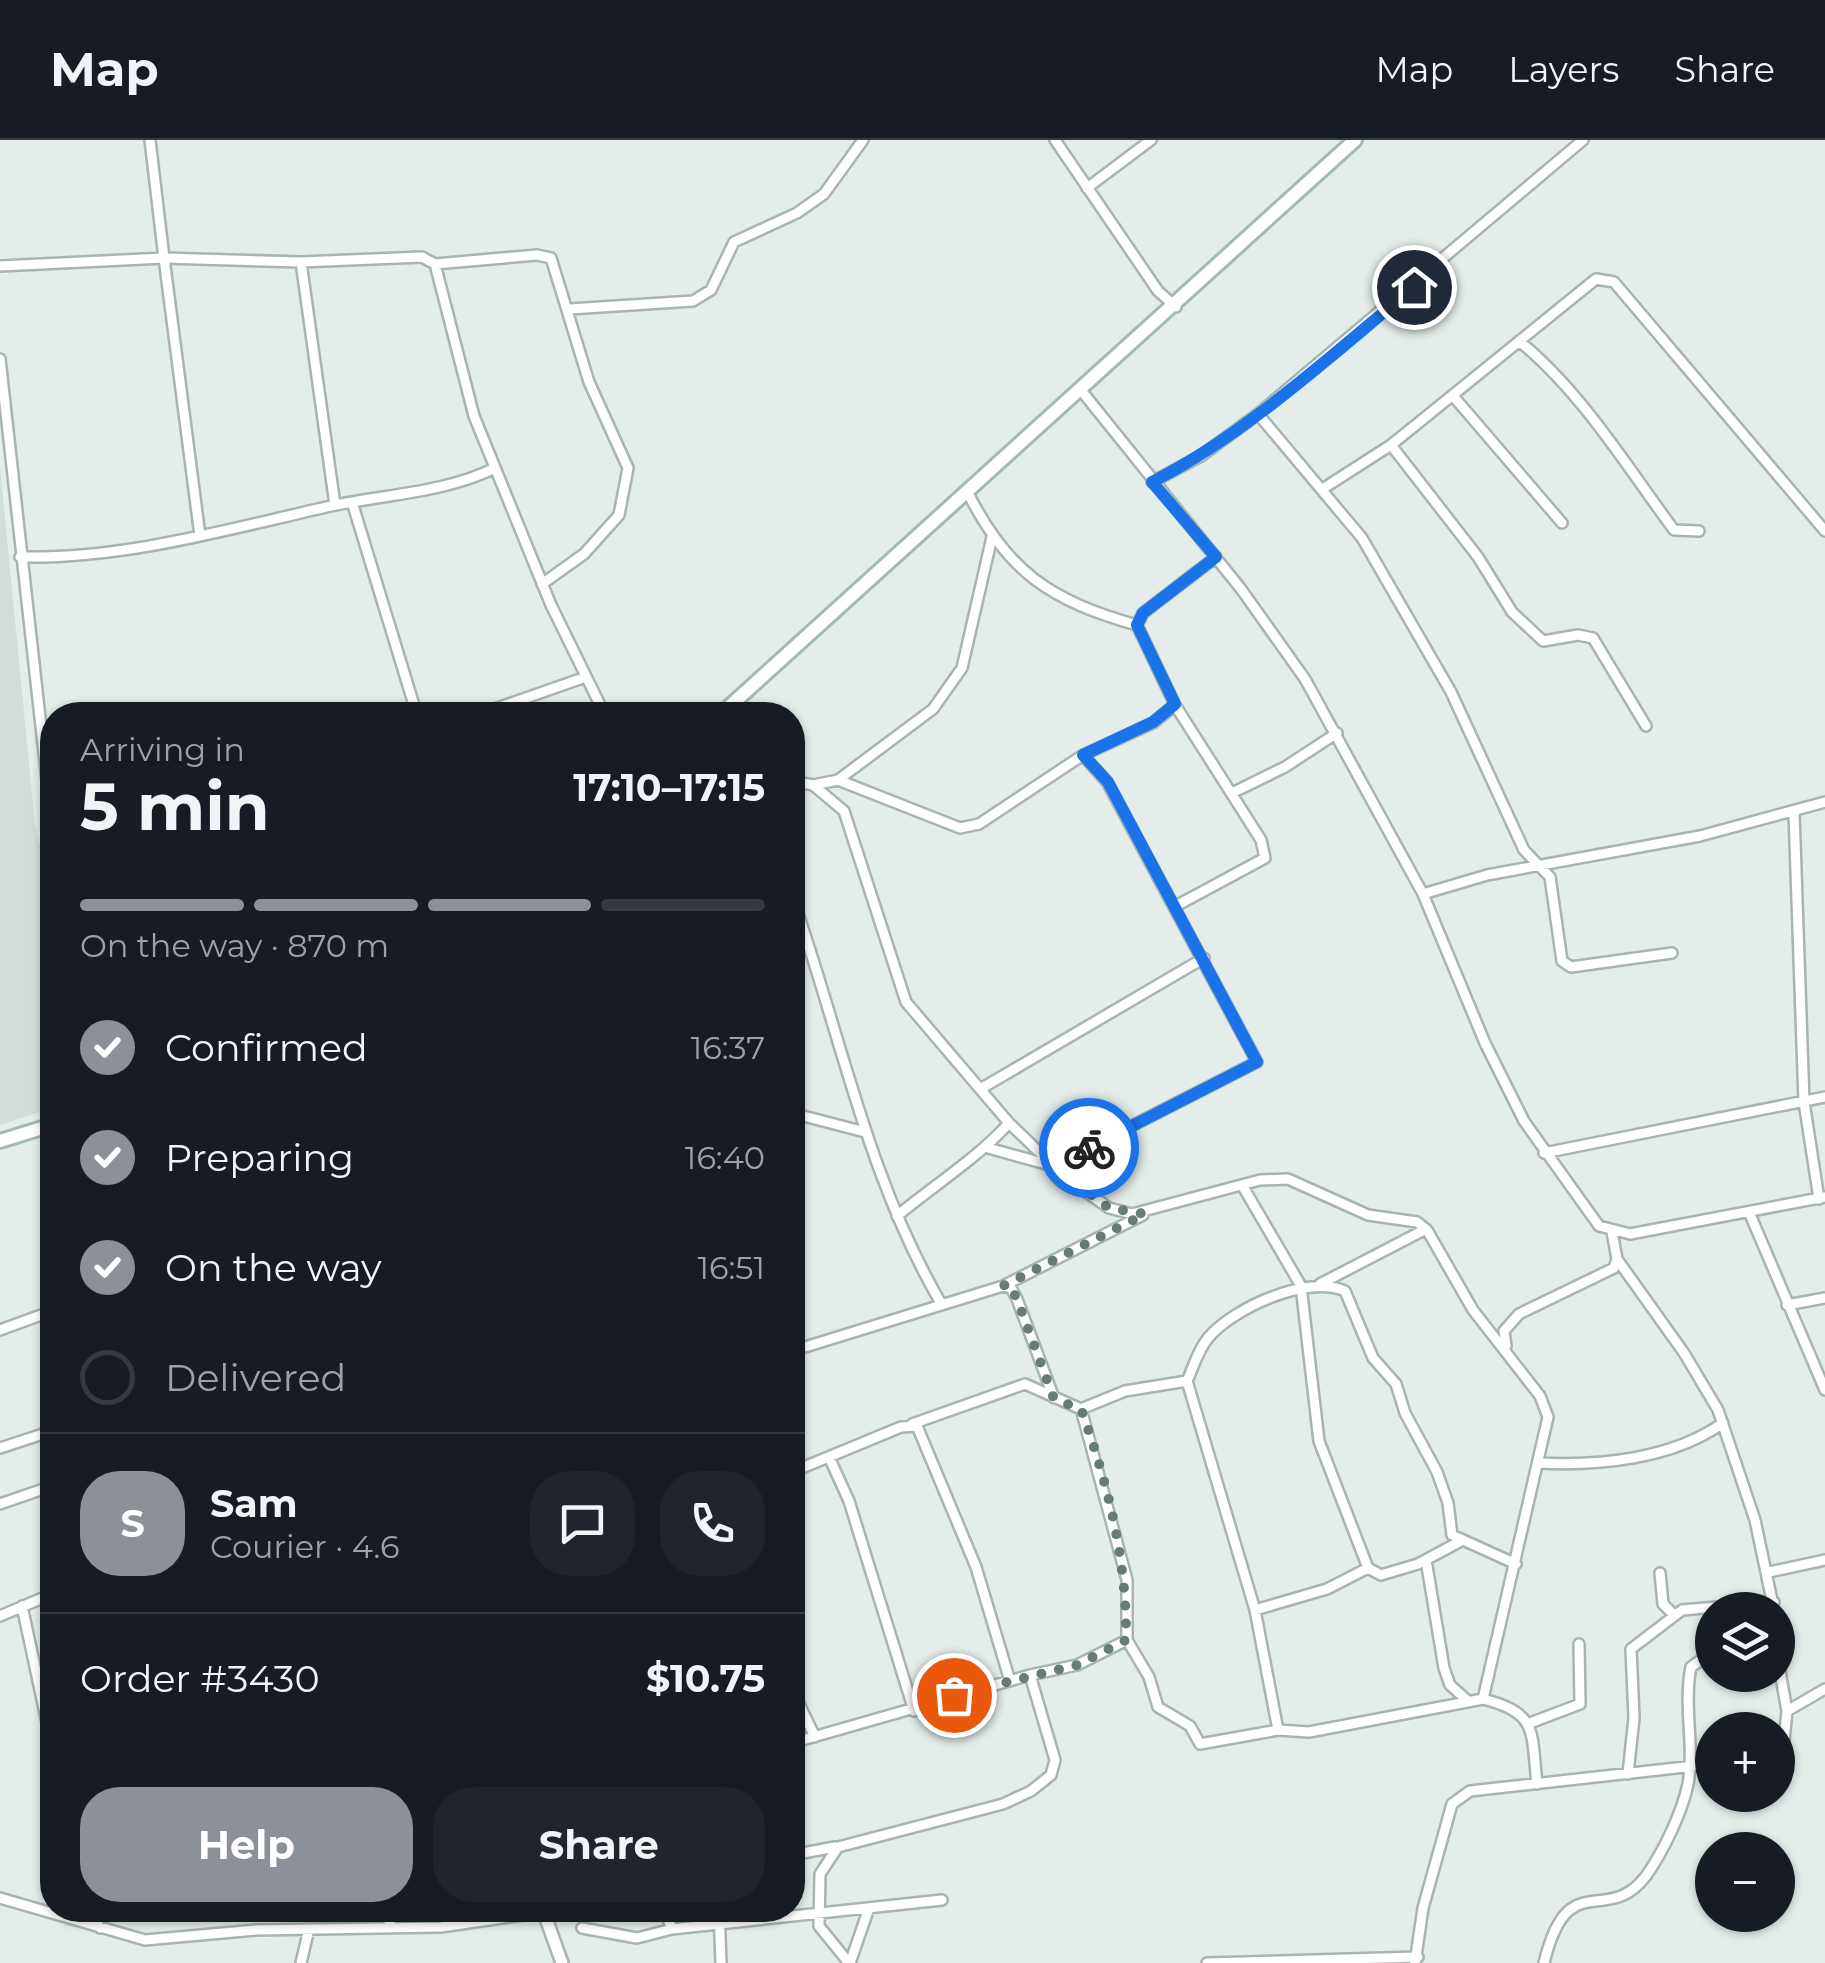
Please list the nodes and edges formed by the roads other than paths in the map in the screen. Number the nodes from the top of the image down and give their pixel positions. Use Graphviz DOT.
graph roads {
  1 [pos="150,140"];
  2 [pos="863,140"];
  3 [pos="1054,140"];
  4 [pos="1151,140"];
  5 [pos="1355,140"];
  6 [pos="1584,140"];
  7 [pos="1087,188"];
  8 [pos="164,258"];
  9 [pos="301,262"];
  10 [pos="435,264"];
  11 [pos="0,266"];
  12 [pos="1176,307"];
  13 [pos="570,309"];
  14 [pos="1520,341"];
  15 [pos="0,359"];
  16 [pos="1080,389"];
  17 [pos="1454,397"];
  18 [pos="1258,414"];
  19 [pos="1391,445"];
  20 [pos="495,468"];
  21 [pos="1152,482"];
  22 [pos="1324,488"];
  23 [pos="967,491"];
  24 [pos="352,502"];
  25 [pos="335,506"];
  26 [pos="1562,523"];
  27 [pos="1699,531"];
  28 [pos="1825,531"];
  29 [pos="200,536"];
  30 [pos="992,537"];
  31 [pos="1216,557"];
  32 [pos="20,558"];
  33 [pos="542,584"];
  34 [pos="1137,625"];
  35 [pos="584,678"];
  36 [pos="413,702"];
  37 [pos="514,702"];
  38 [pos="598,702"];
  39 [pos="734,702"];
  40 [pos="1175,704"];
  41 [pos="40,725"];
  42 [pos="1646,726"];
  43 [pos="1337,734"];
  44 [pos="1083,755"];
  45 [pos="838,780"];
  46 [pos="805,783"];
  47 [pos="813,785"];
  48 [pos="1232,792"];
  49 [pos="1825,802"];
  50 [pos="1794,813"];
  51 [pos="1538,865"];
  52 [pos="1423,894"];
  53 [pos="1174,906"];
  54 [pos="805,938"];
  55 [pos="1672,953"];
  56 [pos="1204,958"];
  57 [pos="982,1088"];
  58 [pos="1825,1097"];
  59 [pos="1804,1102"];
  60 [pos="805,1116"];
  61 [pos="1010,1123"];
  62 [pos="40,1129"];
  63 [pos="865,1132"];
  64 [pos="0,1142"];
  65 [pos="988,1148"];
  66 [pos="1544,1153"];
  67 [pos="1053,1166"];
  68 [pos="1242,1186"];
  69 [pos="1822,1198"];
  70 [pos="1749,1212"];
  71 [pos="1145,1214"];
  72 [pos="897,1216"];
  73 [pos="1426,1229"];
  74 [pos="1612,1232"];
  75 [pos="1617,1259"];
  76 [pos="1320,1284"];
  77 [pos="1003,1286"];
  78 [pos="1301,1286"];
  79 [pos="1825,1298"];
  80 [pos="942,1305"];
  81 [pos="1788,1305"];
  82 [pos="40,1315"];
  83 [pos="0,1330"];
  84 [pos="805,1346"];
  85 [pos="1506,1349"];
  86 [pos="1040,1364"];
  87 [pos="1187,1382"];
  88 [pos="1025,1384"];
  89 [pos="1825,1390"];
  90 [pos="1054,1399"];
  91 [pos="1081,1409"];
  92 [pos="912,1424"];
  93 [pos="1723,1424"];
  94 [pos="40,1434"];
  95 [pos="0,1448"];
  96 [pos="830,1456"];
  97 [pos="1540,1463"];
  98 [pos="805,1467"];
  99 [pos="40,1490"];
  100 [pos="0,1504"];
  101 [pos="1459,1542"];
  102 [pos="1426,1560"];
  103 [pos="1825,1560"];
  104 [pos="1516,1564"];
  105 [pos="1368,1568"];
  106 [pos="1768,1572"];
  107 [pos="1660,1573"];
  108 [pos="1772,1592"];
  109 [pos="40,1599"];
  110 [pos="22,1606"];
  111 [pos="1255,1610"];
  112 [pos="1695,1613"];
  113 [pos="0,1616"];
  114 [pos="1674,1616"];
  115 [pos="1126,1640"];
  116 [pos="1579,1644"];
  117 [pos="1695,1664"];
  118 [pos="1030,1675"];
  119 [pos="1010,1681"];
  120 [pos="1825,1688"];
  121 [pos="40,1690"];
  122 [pos="1784,1692"];
  123 [pos="1482,1699"];
  124 [pos="1469,1702"];
  125 [pos="914,1711"];
  126 [pos="1787,1711"];
  127 [pos="805,1716"];
  128 [pos="1530,1722"];
  129 [pos="1278,1730"];
  130 [pos="815,1737"];
  131 [pos="805,1740"];
  132 [pos="1695,1766"];
  133 [pos="1688,1767"];
  134 [pos="1628,1774"];
  135 [pos="1537,1784"];
  136 [pos="838,1847"];
  137 [pos="805,1853"];
  138 [pos="0,1898"];
  139 [pos="942,1900"];
  140 [pos="40,1910"];
  141 [pos="868,1910"];
  142 [pos="818,1911"];
  143 [pos="805,1913"];
  144 [pos="80,1922"];
  145 [pos="97,1922"];
  146 [pos="390,1922"];
  147 [pos="477,1922"];
  148 [pos="548,1922"];
  149 [pos="669,1922"];
  150 [pos="721,1922"];
  151 [pos="752,1922"];
  152 [pos="392,1927"];
  153 [pos="722,1927"];
  154 [pos="100,1928"];
  155 [pos="582,1928"];
  156 [pos="672,1929"];
  157 [pos="309,1930"];
  158 [pos="1417,1960"];
  159 [pos="1272,1962"];
  160 [pos="301,1963"];
  161 [pos="562,1963"];
  162 [pos="721,1963"];
  163 [pos="850,1963"];
  164 [pos="1207,1963"];
  165 [pos="1544,1963"];
  1 -- 8 [label="street"];
  2 -- 13 [label="street"];
  3 -- 7 [label="street"];
  4 -- 7 [label="street"];
  5 -- 12 [label="main road"];
  6 -- 18 [label="street"];
  7 -- 12 [label="street"];
  8 -- 9 [label="street"];
  8 -- 11 [label="street"];
  8 -- 29 [label="street"];
  9 -- 10 [label="street"];
  9 -- 25 [label="street"];
  10 -- 13 [label="street"];
  10 -- 20 [label="street"];
  12 -- 16 [label="main road"];
  13 -- 33 [label="street"];
  14 -- 17 [label="street"];
  14 -- 27 [label="street"];
  14 -- 28 [label="street"];
  15 -- 32 [label="street"];
  16 -- 21 [label="street"];
  16 -- 23 [label="main road"];
  17 -- 19 [label="street"];
  17 -- 26 [label="street"];
  18 -- 21 [label="street"];
  18 -- 22 [label="street"];
  19 -- 22 [label="street"];
  19 -- 42 [label="street"];
  20 -- 24 [label="street"];
  20 -- 33 [label="street"];
  21 -- 31 [label="street"];
  22 -- 51 [label="street"];
  23 -- 30 [label="street"];
  23 -- 39 [label="main road"];
  24 -- 25 [label="street"];
  24 -- 36 [label="street"];
  25 -- 29 [label="street"];
  29 -- 32 [label="street"];
  30 -- 34 [label="street"];
  30 -- 45 [label="street"];
  31 -- 34 [label="street"];
  31 -- 43 [label="street"];
  32 -- 41 [label="street"];
  33 -- 35 [label="street"];
  34 -- 40 [label="street"];
  35 -- 37 [label="street"];
  35 -- 38 [label="street"];
  40 -- 44 [label="street"];
  40 -- 48 [label="street"];
  43 -- 48 [label="street"];
  43 -- 52 [label="street"];
  44 -- 45 [label="street"];
  44 -- 53 [label="street"];
  45 -- 47 [label="street"];
  46 -- 47 [label="street"];
  47 -- 57 [label="street"];
  48 -- 53 [label="street"];
  49 -- 50 [label="street"];
  50 -- 51 [label="street"];
  50 -- 59 [label="street"];
  51 -- 52 [label="street"];
  51 -- 55 [label="street"];
  52 -- 66 [label="street"];
  53 -- 56 [label="street"];
  54 -- 63 [label="street"];
  56 -- 57 [label="street"];
  56 -- 67 [label="street"];
  57 -- 61 [label="street"];
  58 -- 59 [label="street"];
  59 -- 66 [label="street"];
  59 -- 69 [label="street"];
  60 -- 63 [label="street"];
  61 -- 65 [label="street"];
  61 -- 67 [label="street"];
  62 -- 64 [label="main road"];
  63 -- 72 [label="street"];
  65 -- 67 [label="street"];
  65 -- 72 [label="street"];
  66 -- 74 [label="street"];
  67 -- 71 [label="street"];
  68 -- 71 [label="street"];
  68 -- 73 [label="street"];
  68 -- 78 [label="street"];
  69 -- 70 [label="street"];
  70 -- 74 [label="street"];
  70 -- 81 [label="street"];
  71 -- 77 [label="street"];
  72 -- 80 [label="street"];
  73 -- 76 [label="street"];
  73 -- 85 [label="street"];
  74 -- 75 [label="street"];
  75 -- 85 [label="street"];
  75 -- 93 [label="street"];
  76 -- 78 [label="street"];
  76 -- 101 [label="street"];
  77 -- 80 [label="street"];
  77 -- 86 [label="street"];
  78 -- 87 [label="street"];
  78 -- 105 [label="street"];
  79 -- 81 [label="street"];
  80 -- 84 [label="street"];
  81 -- 89 [label="street"];
  82 -- 83 [label="street"];
  85 -- 97 [label="street"];
  86 -- 88 [label="street"];
  86 -- 90 [label="street"];
  87 -- 91 [label="street"];
  87 -- 111 [label="street"];
  88 -- 90 [label="street"];
  88 -- 92 [label="street"];
  90 -- 91 [label="street"];
  91 -- 115 [label="street"];
  92 -- 96 [label="street"];
  92 -- 119 [label="street"];
  93 -- 97 [label="street"];
  93 -- 106 [label="street"];
  94 -- 95 [label="street"];
  96 -- 98 [label="street"];
  96 -- 125 [label="street"];
  97 -- 104 [label="street"];
  99 -- 100 [label="street"];
  101 -- 102 [label="street"];
  101 -- 104 [label="street"];
  102 -- 105 [label="street"];
  102 -- 124 [label="street"];
  103 -- 106 [label="street"];
  104 -- 123 [label="street"];
  105 -- 111 [label="street"];
  106 -- 108 [label="street"];
  107 -- 114 [label="street"];
  109 -- 110 [label="street"];
  110 -- 113 [label="street"];
  110 -- 121 [label="street"];
  111 -- 129 [label="street"];
  112 -- 114 [label="street"];
  114 -- 134 [label="street"];
  115 -- 118 [label="street"];
  115 -- 129 [label="street"];
  116 -- 128 [label="street"];
  117 -- 133 [label="street"];
  118 -- 119 [label="street"];
  118 -- 136 [label="street"];
  119 -- 125 [label="street"];
  120 -- 126 [label="street"];
  122 -- 126 [label="street"];
  123 -- 124 [label="street"];
  123 -- 128 [label="street"];
  124 -- 129 [label="street"];
  125 -- 130 [label="street"];
  127 -- 130 [label="street"];
  128 -- 135 [label="street"];
  130 -- 131 [label="street"];
  132 -- 133 [label="street"];
  133 -- 134 [label="street"];
  133 -- 165 [label="street"];
  134 -- 135 [label="street"];
  135 -- 158 [label="street"];
  136 -- 137 [label="street"];
  136 -- 142 [label="street"];
  138 -- 140 [label="street"];
  139 -- 141 [label="street"];
  141 -- 142 [label="street"];
  141 -- 163 [label="street"];
  142 -- 143 [label="street"];
  142 -- 163 [label="street"];
  144 -- 154 [label="street"];
  145 -- 154 [label="street"];
  146 -- 152 [label="street"];
  147 -- 152 [label="street"];
  148 -- 161 [label="street"];
  149 -- 156 [label="street"];
  150 -- 153 [label="street"];
  151 -- 153 [label="street"];
  152 -- 157 [label="street"];
  153 -- 156 [label="street"];
  153 -- 162 [label="street"];
  154 -- 157 [label="street"];
  155 -- 156 [label="street"];
  157 -- 160 [label="street"];
  158 -- 159 [label="street"];
  159 -- 164 [label="street"];
}
